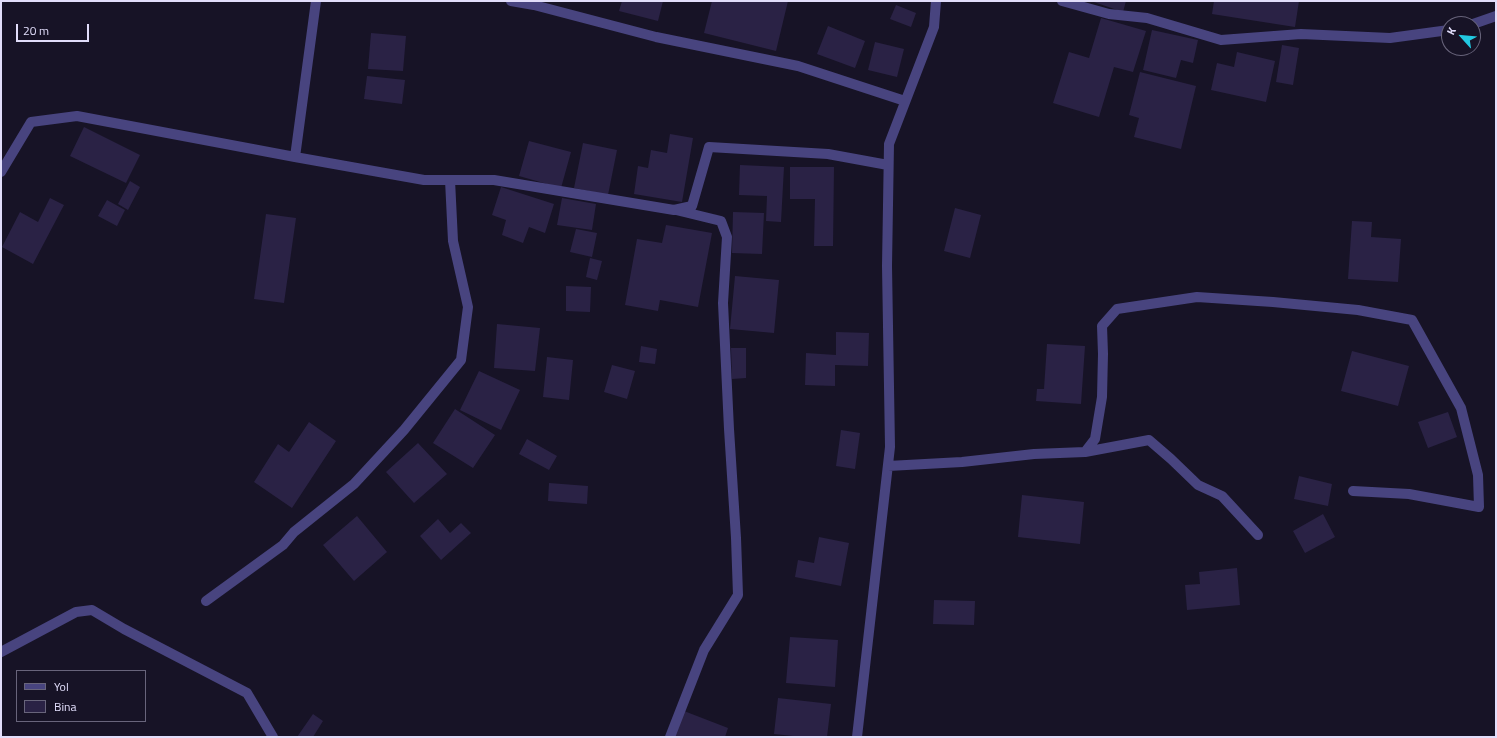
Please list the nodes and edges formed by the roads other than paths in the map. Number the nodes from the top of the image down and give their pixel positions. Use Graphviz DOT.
graph roads {
  1 [pos="316,1"];
  2 [pos="511,1"];
  3 [pos="936,1"];
  4 [pos="1062,1"];
  5 [pos="1496,16"];
  6 [pos="1481,21"];
  7 [pos="1441,31"];
  8 [pos="905,101"];
  9 [pos="295,157"];
  10 [pos="888,165"];
  11 [pos="1,172"];
  12 [pos="450,180"];
  13 [pos="674,210"];
  14 [pos="1086,452"];
  15 [pos="888,466"];
  16 [pos="1353,490"];
  17 [pos="1258,535"];
  18 [pos="206,601"];
  19 [pos="1,652"];
  20 [pos="273,737"];
  21 [pos="670,737"];
  22 [pos="857,737"];
  1 -- 9 [label="street"];
  2 -- 8 [label="street"];
  3 -- 8 [label="street"];
  4 -- 7 [label="street"];
  5 -- 6 [label="street"];
  8 -- 10 [label="street"];
  9 -- 11 [label="street"];
  9 -- 12 [label="street"];
  10 -- 13 [label="street"];
  10 -- 15 [label="street"];
  12 -- 13 [label="street"];
  12 -- 18 [label="street"];
  13 -- 21 [label="street"];
  14 -- 15 [label="street"];
  14 -- 16 [label="street"];
  14 -- 17 [label="street"];
  15 -- 22 [label="street"];
  19 -- 20 [label="street"];
}
